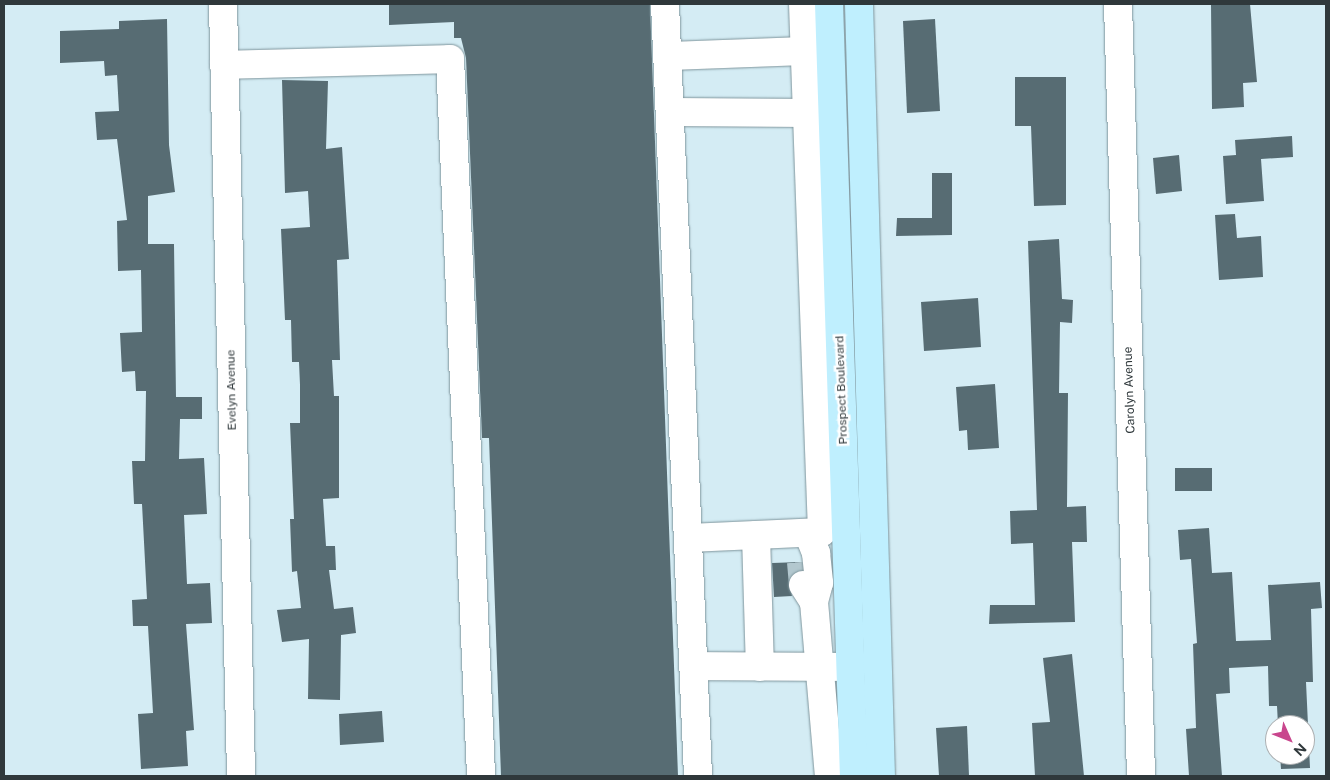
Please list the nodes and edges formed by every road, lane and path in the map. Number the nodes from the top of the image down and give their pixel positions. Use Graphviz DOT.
graph roads {
  1 [pos="222,4"];
  2 [pos="665,4"];
  3 [pos="803,4"];
  4 [pos="829,4"];
  5 [pos="859,4"];
  6 [pos="1118,4"];
  7 [pos="804,51"];
  8 [pos="670,56"];
  9 [pos="224,65"];
  10 [pos="673,112"];
  11 [pos="808,113"];
  12 [pos="824,232"];
  13 [pos="756,535"];
  14 [pos="689,538"];
  15 [pos="815,555"];
  16 [pos="694,666"];
  17 [pos="760,667"];
  18 [pos="819,667"];
  19 [pos="850,668"];
  20 [pos="241,776"];
  21 [pos="481,776"];
  22 [pos="698,776"];
  23 [pos="829,776"];
  24 [pos="854,776"];
  25 [pos="881,776"];
  26 [pos="1141,776"];
  1 -- 9 [label="street, Evelyn Avenue"];
  2 -- 8 [label="street"];
  3 -- 7 [label="street"];
  4 -- 12 [label="main road, Prospect Boulevard"];
  5 -- 25 [label="main road"];
  6 -- 26 [label="street, Carolyn Avenue"];
  7 -- 8 [label="street"];
  7 -- 11 [label="street"];
  8 -- 10 [label="street"];
  9 -- 20 [label="street, Evelyn Avenue"];
  9 -- 21 [label="street"];
  10 -- 11 [label="street"];
  10 -- 14 [label="street"];
  11 -- 12 [label="street"];
  12 -- 15 [label="main road, Prospect Boulevard"];
  13 -- 14 [label="street"];
  13 -- 15 [label="street"];
  13 -- 17 [label="street"];
  14 -- 16 [label="street"];
  15 -- 18 [label="street"];
  15 -- 19 [label="main road, Prospect Boulevard"];
  16 -- 17 [label="street"];
  16 -- 22 [label="street"];
  17 -- 18 [label="street"];
  18 -- 19 [label="street"];
  18 -- 23 [label="street"];
  19 -- 24 [label="main road, Prospect Boulevard"];
}
